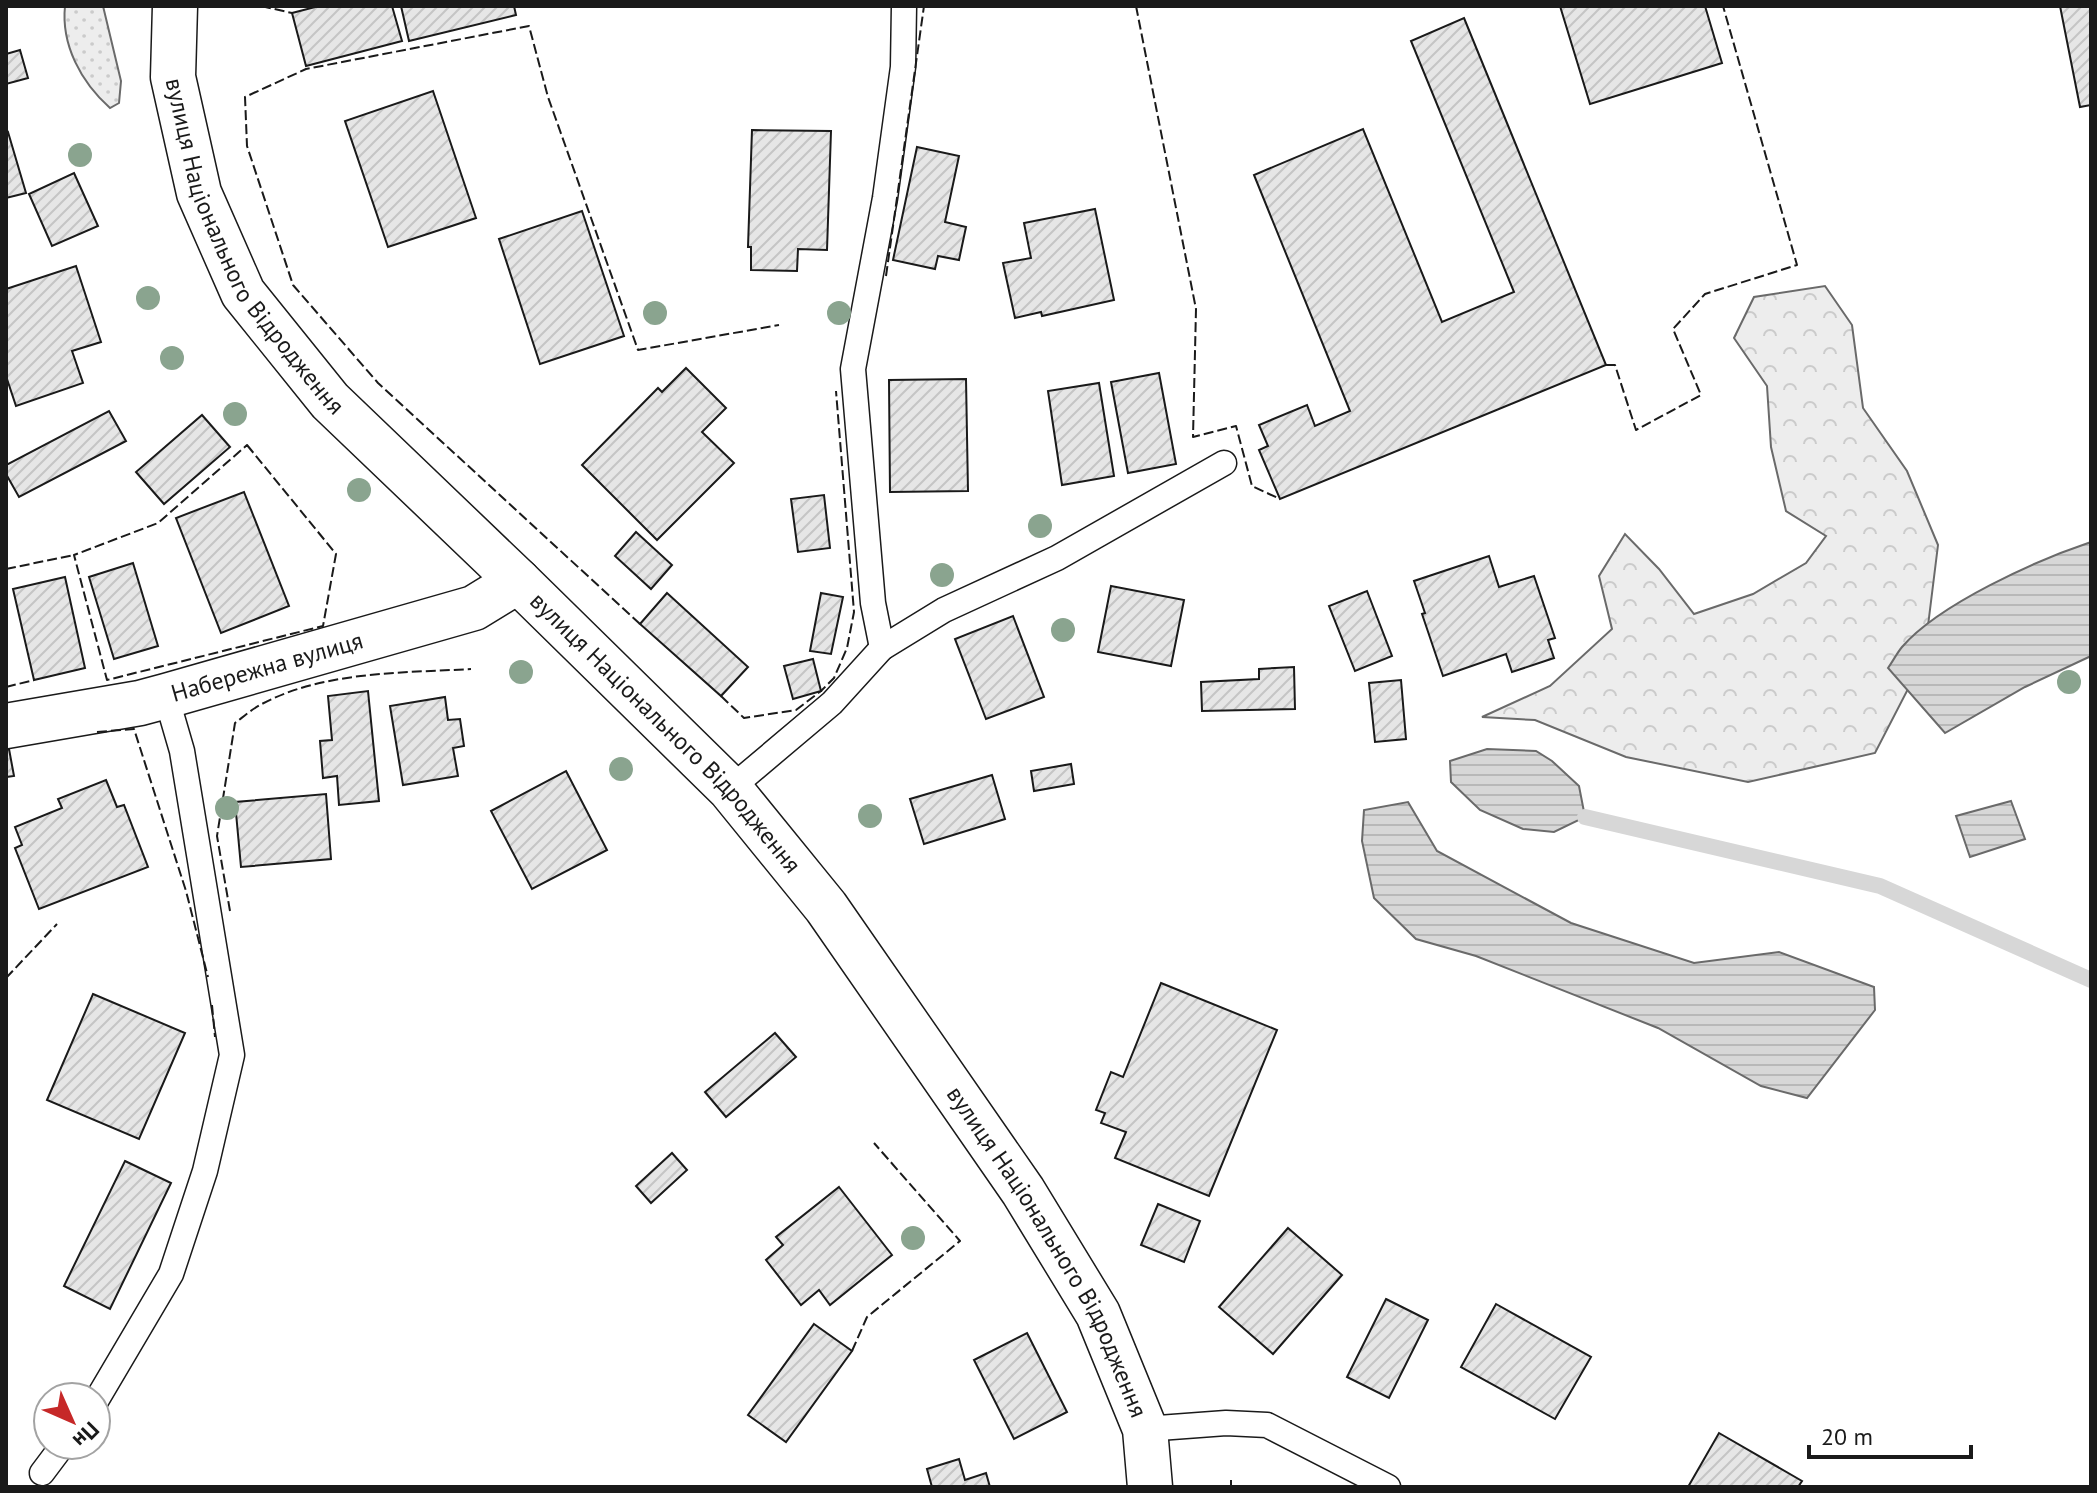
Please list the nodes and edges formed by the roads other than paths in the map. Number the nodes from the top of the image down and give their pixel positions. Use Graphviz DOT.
graph roads {
  1 [pos="175,6"];
  2 [pos="904,6"];
  3 [pos="1224,463"];
  4 [pos="518,581"];
  5 [pos="882,648"];
  6 [pos="166,696"];
  7 [pos="6,726"];
  8 [pos="730,789"];
  9 [pos="108,1381"];
  10 [pos="1145,1429"];
  11 [pos="51,1461"];
  12 [pos="42,1473"];
  13 [pos="1150,1487"];
  14 [pos="1388,1487"];
  1 -- 4 [label="street, вулиця Національного Відродження"];
  2 -- 5 [label="lane"];
  3 -- 5 [label="lane"];
  4 -- 6 [label="street, Набережна вулиця"];
  4 -- 8 [label="street, вулиця Національного Відродження"];
  5 -- 8 [label="lane"];
  6 -- 7 [label="street, Набережна вулиця"];
  6 -- 9 [label="lane"];
  8 -- 10 [label="street, вулиця Національного Відродження"];
  10 -- 13 [label="street, вулиця Національного Відродження"];
  10 -- 14 [label="lane"];
  11 -- 12 [label="lane"];
}
